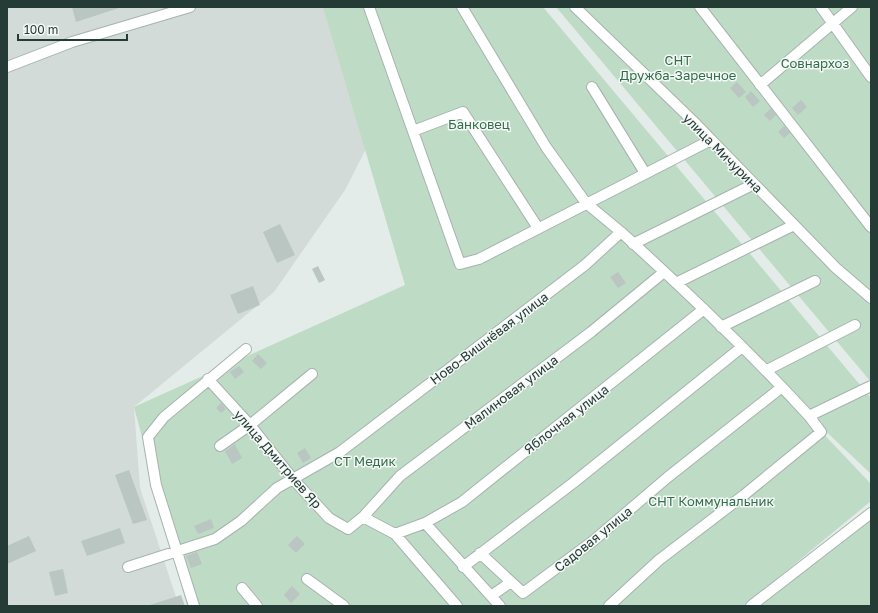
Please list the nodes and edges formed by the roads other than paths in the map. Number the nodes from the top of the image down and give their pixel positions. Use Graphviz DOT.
graph roads {
  1 [pos="190,7"];
  2 [pos="369,7"];
  3 [pos="462,7"];
  4 [pos="575,7"];
  5 [pos="700,7"];
  6 [pos="821,7"];
  7 [pos="852,7"];
  8 [pos="832,23"];
  9 [pos="7,67"];
  10 [pos="871,77"];
  11 [pos="760,85"];
  12 [pos="592,87"];
  13 [pos="413,131"];
  14 [pos="711,140"];
  15 [pos="645,173"];
  16 [pos="754,184"];
  17 [pos="586,203"];
  18 [pos="794,224"];
  19 [pos="871,227"];
  20 [pos="538,228"];
  21 [pos="621,232"];
  22 [pos="633,244"];
  23 [pos="664,272"];
  24 [pos="815,281"];
  25 [pos="676,283"];
  26 [pos="871,298"];
  27 [pos="704,309"];
  28 [pos="855,325"];
  29 [pos="721,327"];
  30 [pos="742,348"];
  31 [pos="246,350"];
  32 [pos="767,370"];
  33 [pos="312,374"];
  34 [pos="208,379"];
  35 [pos="871,386"];
  36 [pos="782,387"];
  37 [pos="809,416"];
  38 [pos="250,425"];
  39 [pos="220,446"];
  40 [pos="294,480"];
  41 [pos="871,513"];
  42 [pos="363,517"];
  43 [pos="424,523"];
  44 [pos="395,534"];
  45 [pos="176,551"];
  46 [pos="480,553"];
  47 [pos="128,567"];
  48 [pos="462,567"];
  49 [pos="307,579"];
  50 [pos="511,582"];
  51 [pos="242,588"];
  52 [pos="491,596"];
  53 [pos="194,606"];
  54 [pos="257,606"];
  55 [pos="344,606"];
  56 [pos="457,606"];
  57 [pos="500,606"];
  58 [pos="609,606"];
  59 [pos="751,606"];
  1 -- 9 [label="street"];
  2 -- 13 [label="street"];
  3 -- 17 [label="street"];
  4 -- 14 [label="street, улица Мичурина"];
  5 -- 11 [label="street"];
  6 -- 8 [label="street"];
  7 -- 8 [label="street"];
  8 -- 10 [label="street"];
  8 -- 11 [label="street"];
  11 -- 19 [label="street"];
  12 -- 15 [label="street"];
  13 -- 20 [label="street"];
  13 -- 20 [label="street"];
  14 -- 15 [label="street"];
  14 -- 16 [label="street, улица Мичурина"];
  15 -- 17 [label="street"];
  16 -- 18 [label="street, улица Мичурина"];
  16 -- 22 [label="street"];
  17 -- 20 [label="street"];
  17 -- 21 [label="street"];
  18 -- 25 [label="street"];
  18 -- 26 [label="street, улица Мичурина"];
  21 -- 22 [label="street"];
  21 -- 40 [label="street, Ново-Вишнёвая улица"];
  22 -- 23 [label="street"];
  23 -- 25 [label="street"];
  23 -- 42 [label="street, Малиновая улица"];
  24 -- 29 [label="street"];
  25 -- 27 [label="street"];
  27 -- 29 [label="street"];
  27 -- 43 [label="street, Яблочная улица"];
  28 -- 32 [label="street"];
  29 -- 30 [label="street"];
  30 -- 32 [label="street"];
  30 -- 46 [label="street"];
  31 -- 34 [label="street"];
  32 -- 36 [label="street"];
  33 -- 38 [label="street"];
  34 -- 38 [label="street, улица Дмитриев Яр"];
  34 -- 45 [label="street"];
  35 -- 37 [label="street"];
  36 -- 37 [label="street"];
  36 -- 50 [label="street, Садовая улица"];
  37 -- 58 [label="street"];
  38 -- 39 [label="street"];
  38 -- 40 [label="street, улица Дмитриев Яр"];
  40 -- 42 [label="street, улица Дмитриев Яр"];
  40 -- 45 [label="street, Ново-Вишнёвая улица"];
  41 -- 59 [label="street"];
  42 -- 44 [label="street"];
  43 -- 44 [label="street"];
  43 -- 48 [label="street"];
  44 -- 56 [label="street"];
  45 -- 47 [label="street, Ново-Вишнёвая улица"];
  45 -- 53 [label="street"];
  46 -- 48 [label="street"];
  46 -- 50 [label="street, Садовая улица"];
  48 -- 52 [label="street"];
  49 -- 55 [label="street"];
  50 -- 52 [label="street"];
  51 -- 54 [label="street"];
  52 -- 57 [label="street"];
}
